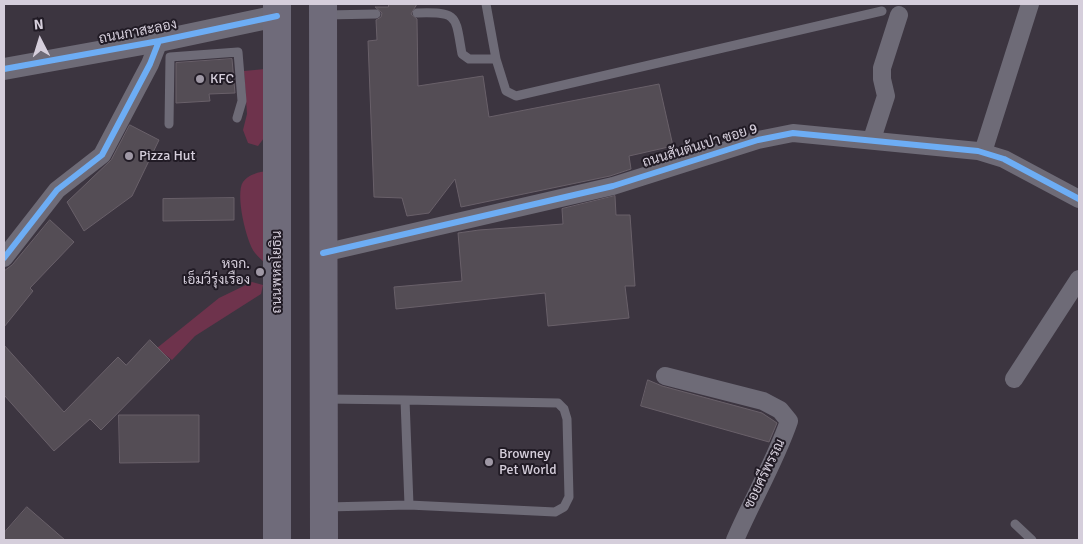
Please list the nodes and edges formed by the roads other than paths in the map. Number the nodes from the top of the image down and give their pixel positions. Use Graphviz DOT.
graph roads {
  1 [pos="486,4"];
  2 [pos="1030,4"];
  3 [pos="277,10"];
  4 [pos="323,10"];
  5 [pos="882,11"];
  6 [pos="417,13"];
  7 [pos="376,14"];
  8 [pos="899,15"];
  9 [pos="159,41"];
  10 [pos="496,59"];
  11 [pos="4,69"];
  12 [pos="237,118"];
  13 [pos="168,124"];
  14 [pos="872,139"];
  15 [pos="983,152"];
  16 [pos="1079,199"];
  17 [pos="323,253"];
  18 [pos="4,258"];
  19 [pos="1079,279"];
  20 [pos="665,376"];
  21 [pos="1014,379"];
  22 [pos="324,399"];
  23 [pos="405,400"];
  24 [pos="409,505"];
  25 [pos="324,507"];
  26 [pos="1015,524"];
  27 [pos="277,540"];
  28 [pos="324,540"];
  29 [pos="735,540"];
  30 [pos="1032,540"];
  1 -- 10 [label="lane"];
  2 -- 15 [label="street"];
  3 -- 9 [label="street, ถนนกาสะลอง"];
  3 -- 27 [label="main road, ถนนพหลโยธิน"];
  4 -- 7 [label="lane"];
  4 -- 17 [label="main road"];
  5 -- 10 [label="lane"];
  6 -- 10 [label="lane"];
  8 -- 14 [label="street"];
  9 -- 11 [label="street, ถนนกาสะลอง"];
  9 -- 18 [label="street"];
  12 -- 13 [label="lane"];
  14 -- 15 [label="street, ถนนสันต้นเปา ซอย 9"];
  14 -- 17 [label="street, ถนนสันต้นเปา ซอย 9"];
  15 -- 16 [label="street, ถนนสันต้นเปา ซอย 9"];
  17 -- 22 [label="main road"];
  19 -- 21 [label="street"];
  20 -- 29 [label="street, ซอยศรีพรรณ"];
  22 -- 23 [label="lane"];
  22 -- 25 [label="main road"];
  23 -- 24 [label="lane"];
  23 -- 24 [label="lane"];
  24 -- 25 [label="lane"];
  25 -- 28 [label="main road"];
  26 -- 30 [label="lane"];
}
